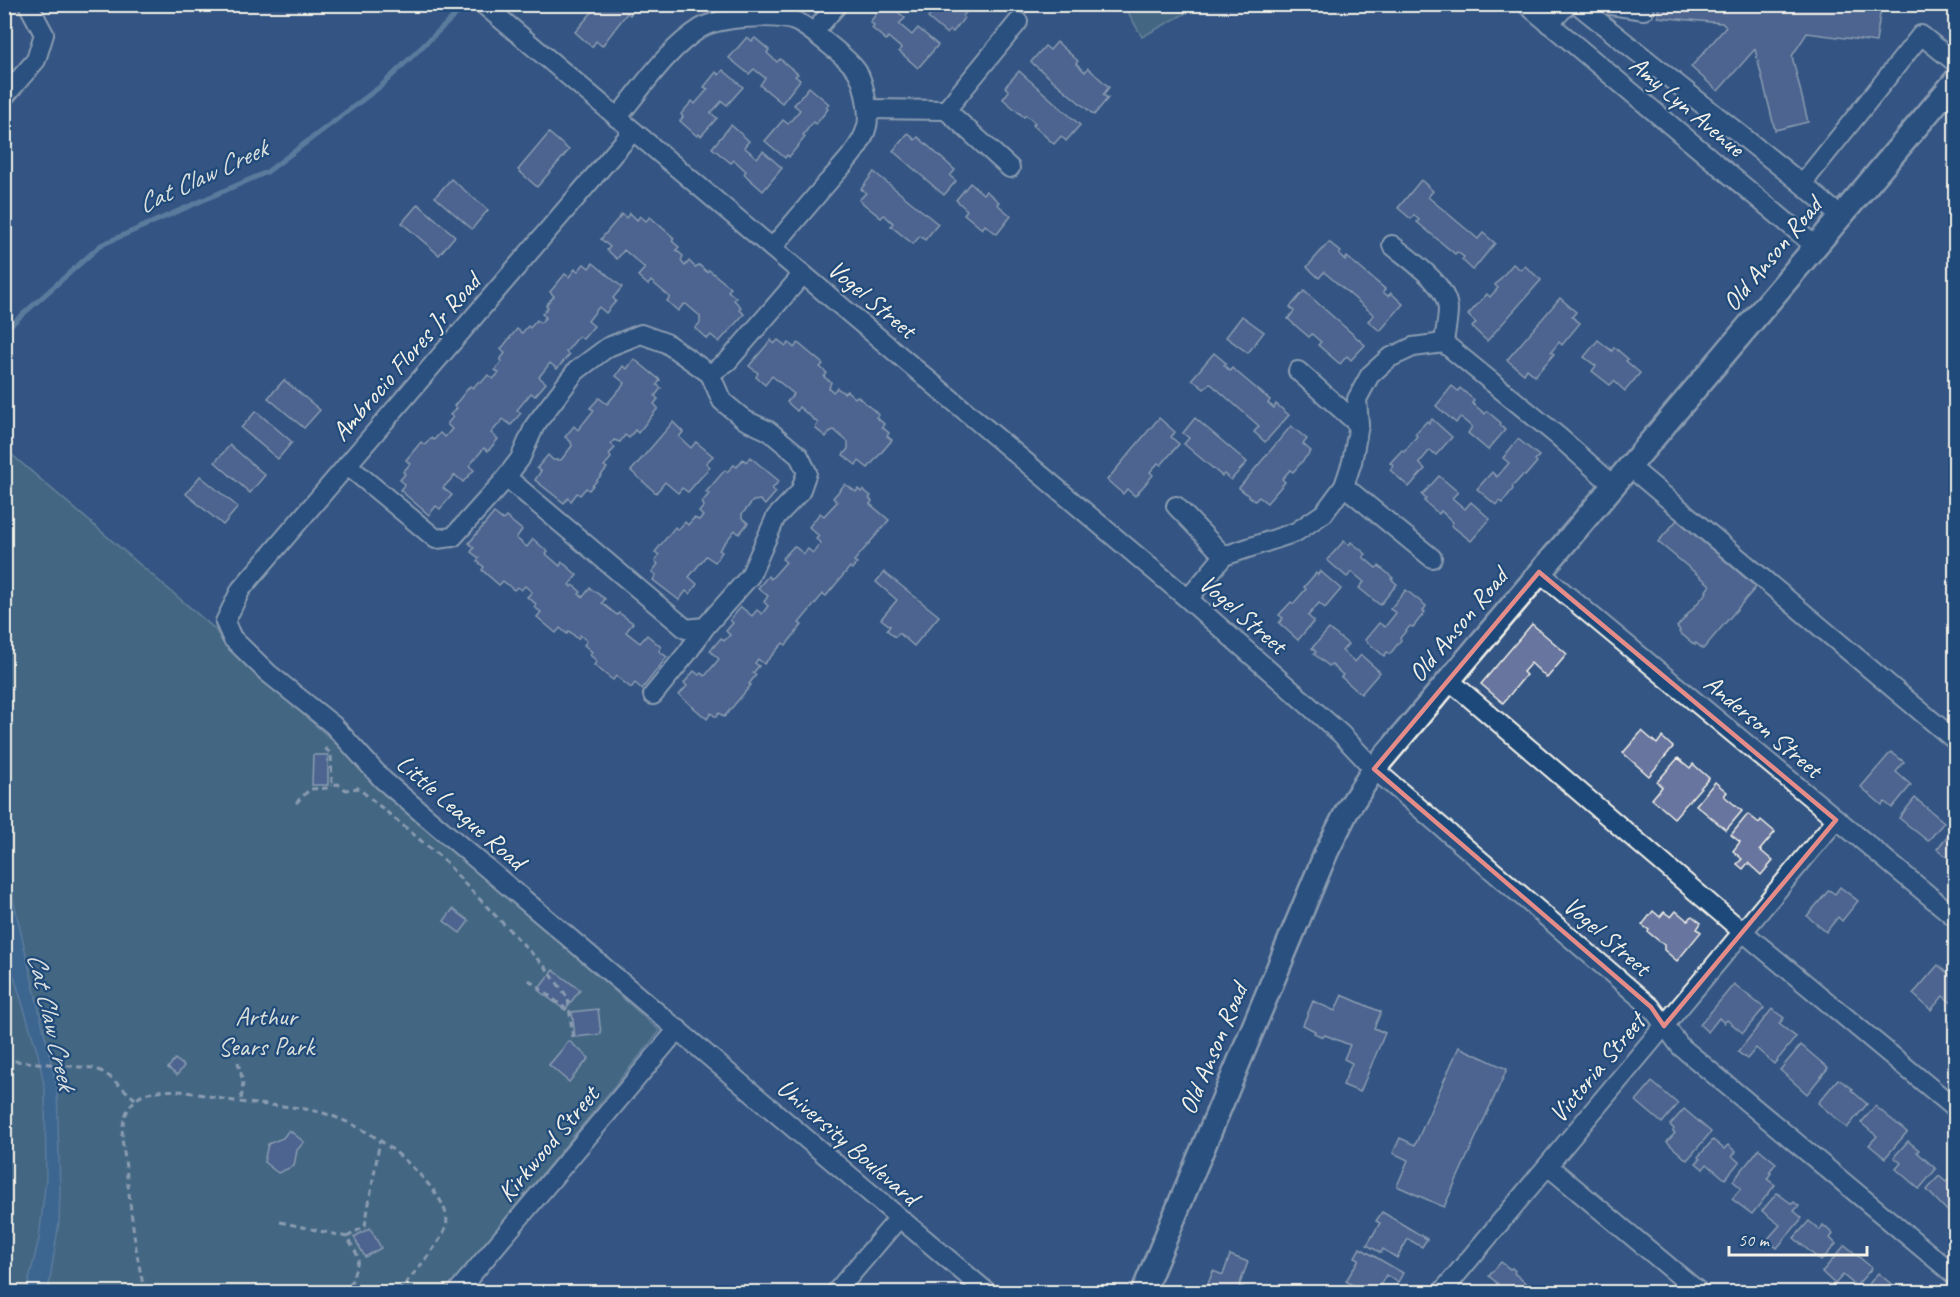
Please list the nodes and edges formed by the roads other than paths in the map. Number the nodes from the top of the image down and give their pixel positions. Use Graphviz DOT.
graph roads {
  1 [pos="28,4"];
  2 [pos="838,4"];
  3 [pos="1526,4"];
  4 [pos="1568,4"];
  5 [pos="1578,4"];
  6 [pos="1604,4"];
  7 [pos="488,9"];
  8 [pos="1644,10"];
  9 [pos="1018,22"];
  10 [pos="1550,24"];
  11 [pos="1606,28"];
  12 [pos="814,32"];
  13 [pos="1585,54"];
  14 [pos="1956,63"];
  15 [pos="1956,80"];
  16 [pos="4,97"];
  17 [pos="868,109"];
  18 [pos="946,110"];
  19 [pos="617,118"];
  20 [pos="633,131"];
  21 [pos="1010,168"];
  22 [pos="1802,184"];
  23 [pos="1840,216"];
  24 [pos="1392,245"];
  25 [pos="1815,246"];
  26 [pos="772,248"];
  27 [pos="803,274"];
  28 [pos="1444,343"];
  29 [pos="1298,371"];
  30 [pos="710,374"];
  31 [pos="1359,425"];
  32 [pos="347,465"];
  33 [pos="1630,466"];
  34 [pos="506,477"];
  35 [pos="1344,486"];
  36 [pos="1614,486"];
  37 [pos="1176,506"];
  38 [pos="1224,556"];
  39 [pos="1432,558"];
  40 [pos="1539,573"];
  41 [pos="1188,600"];
  42 [pos="225,622"];
  43 [pos="705,627"];
  44 [pos="1449,680"];
  45 [pos="653,695"];
  46 [pos="1956,741"];
  47 [pos="1374,769"];
  48 [pos="1836,820"];
  49 [pos="1956,918"];
  50 [pos="1743,932"];
  51 [pos="1664,1026"];
  52 [pos="678,1029"];
  53 [pos="1956,1109"];
  54 [pos="1548,1166"];
  55 [pos="898,1219"];
  56 [pos="1956,1276"];
  57 [pos="457,1293"];
  58 [pos="836,1293"];
  59 [pos="987,1293"];
  60 [pos="1143,1293"];
  61 [pos="1442,1293"];
  62 [pos="1699,1293"];
  1 -- 16 [label="street"];
  2 -- 12 [label="street"];
  3 -- 10 [label="street, Amy Lyn Avenue"];
  4 -- 10 [label="street"];
  5 -- 11 [label="street"];
  6 -- 8 [label="street"];
  7 -- 19 [label="street, Vogel Street"];
  9 -- 18 [label="street"];
  10 -- 13 [label="street, Amy Lyn Avenue"];
  11 -- 13 [label="street"];
  11 -- 22 [label="street"];
  12 -- 17 [label="street"];
  12 -- 19 [label="street"];
  13 -- 25 [label="street, Amy Lyn Avenue"];
  14 -- 22 [label="street"];
  15 -- 23 [label="main road, Old Anson Road"];
  17 -- 18 [label="street"];
  17 -- 26 [label="street"];
  18 -- 21 [label="street"];
  19 -- 20 [label="street, Vogel Street"];
  20 -- 26 [label="street, Vogel Street"];
  20 -- 32 [label="street, Ambrocio Flores Jr Road"];
  22 -- 23 [label="street"];
  23 -- 25 [label="main road, Old Anson Road"];
  24 -- 28 [label="street"];
  25 -- 33 [label="main road, Old Anson Road"];
  26 -- 27 [label="street, Vogel Street"];
  27 -- 30 [label="street"];
  27 -- 41 [label="street, Vogel Street"];
  28 -- 31 [label="street"];
  28 -- 36 [label="street"];
  29 -- 31 [label="street"];
  30 -- 34 [label="street"];
  30 -- 43 [label="street"];
  31 -- 35 [label="street"];
  32 -- 34 [label="street"];
  32 -- 42 [label="street, Ambrocio Flores Jr Road"];
  33 -- 36 [label="main road, Old Anson Road"];
  33 -- 46 [label="street"];
  34 -- 43 [label="street"];
  35 -- 38 [label="street"];
  35 -- 39 [label="street"];
  36 -- 40 [label="main road, Old Anson Road"];
  37 -- 38 [label="street"];
  38 -- 41 [label="street"];
  40 -- 44 [label="main road, Old Anson Road"];
  40 -- 48 [label="street, Anderson Street"];
  41 -- 47 [label="street, Vogel Street"];
  42 -- 52 [label="street, Little League Road"];
  43 -- 45 [label="street"];
  44 -- 47 [label="main road, Old Anson Road"];
  44 -- 50 [label="street"];
  47 -- 51 [label="street, Vogel Street"];
  47 -- 60 [label="main road, Old Anson Road"];
  48 -- 49 [label="street, Anderson Street"];
  48 -- 50 [label="street, Victoria Street"];
  50 -- 51 [label="street, Victoria Street"];
  50 -- 53 [label="street"];
  51 -- 54 [label="street, Victoria Street"];
  51 -- 56 [label="street, Vogel Street"];
  52 -- 55 [label="street, University Boulevard"];
  52 -- 57 [label="street, Kirkwood Street"];
  54 -- 61 [label="street, Victoria Street"];
  54 -- 62 [label="street"];
  55 -- 58 [label="street"];
  55 -- 59 [label="street, University Boulevard"];
}
